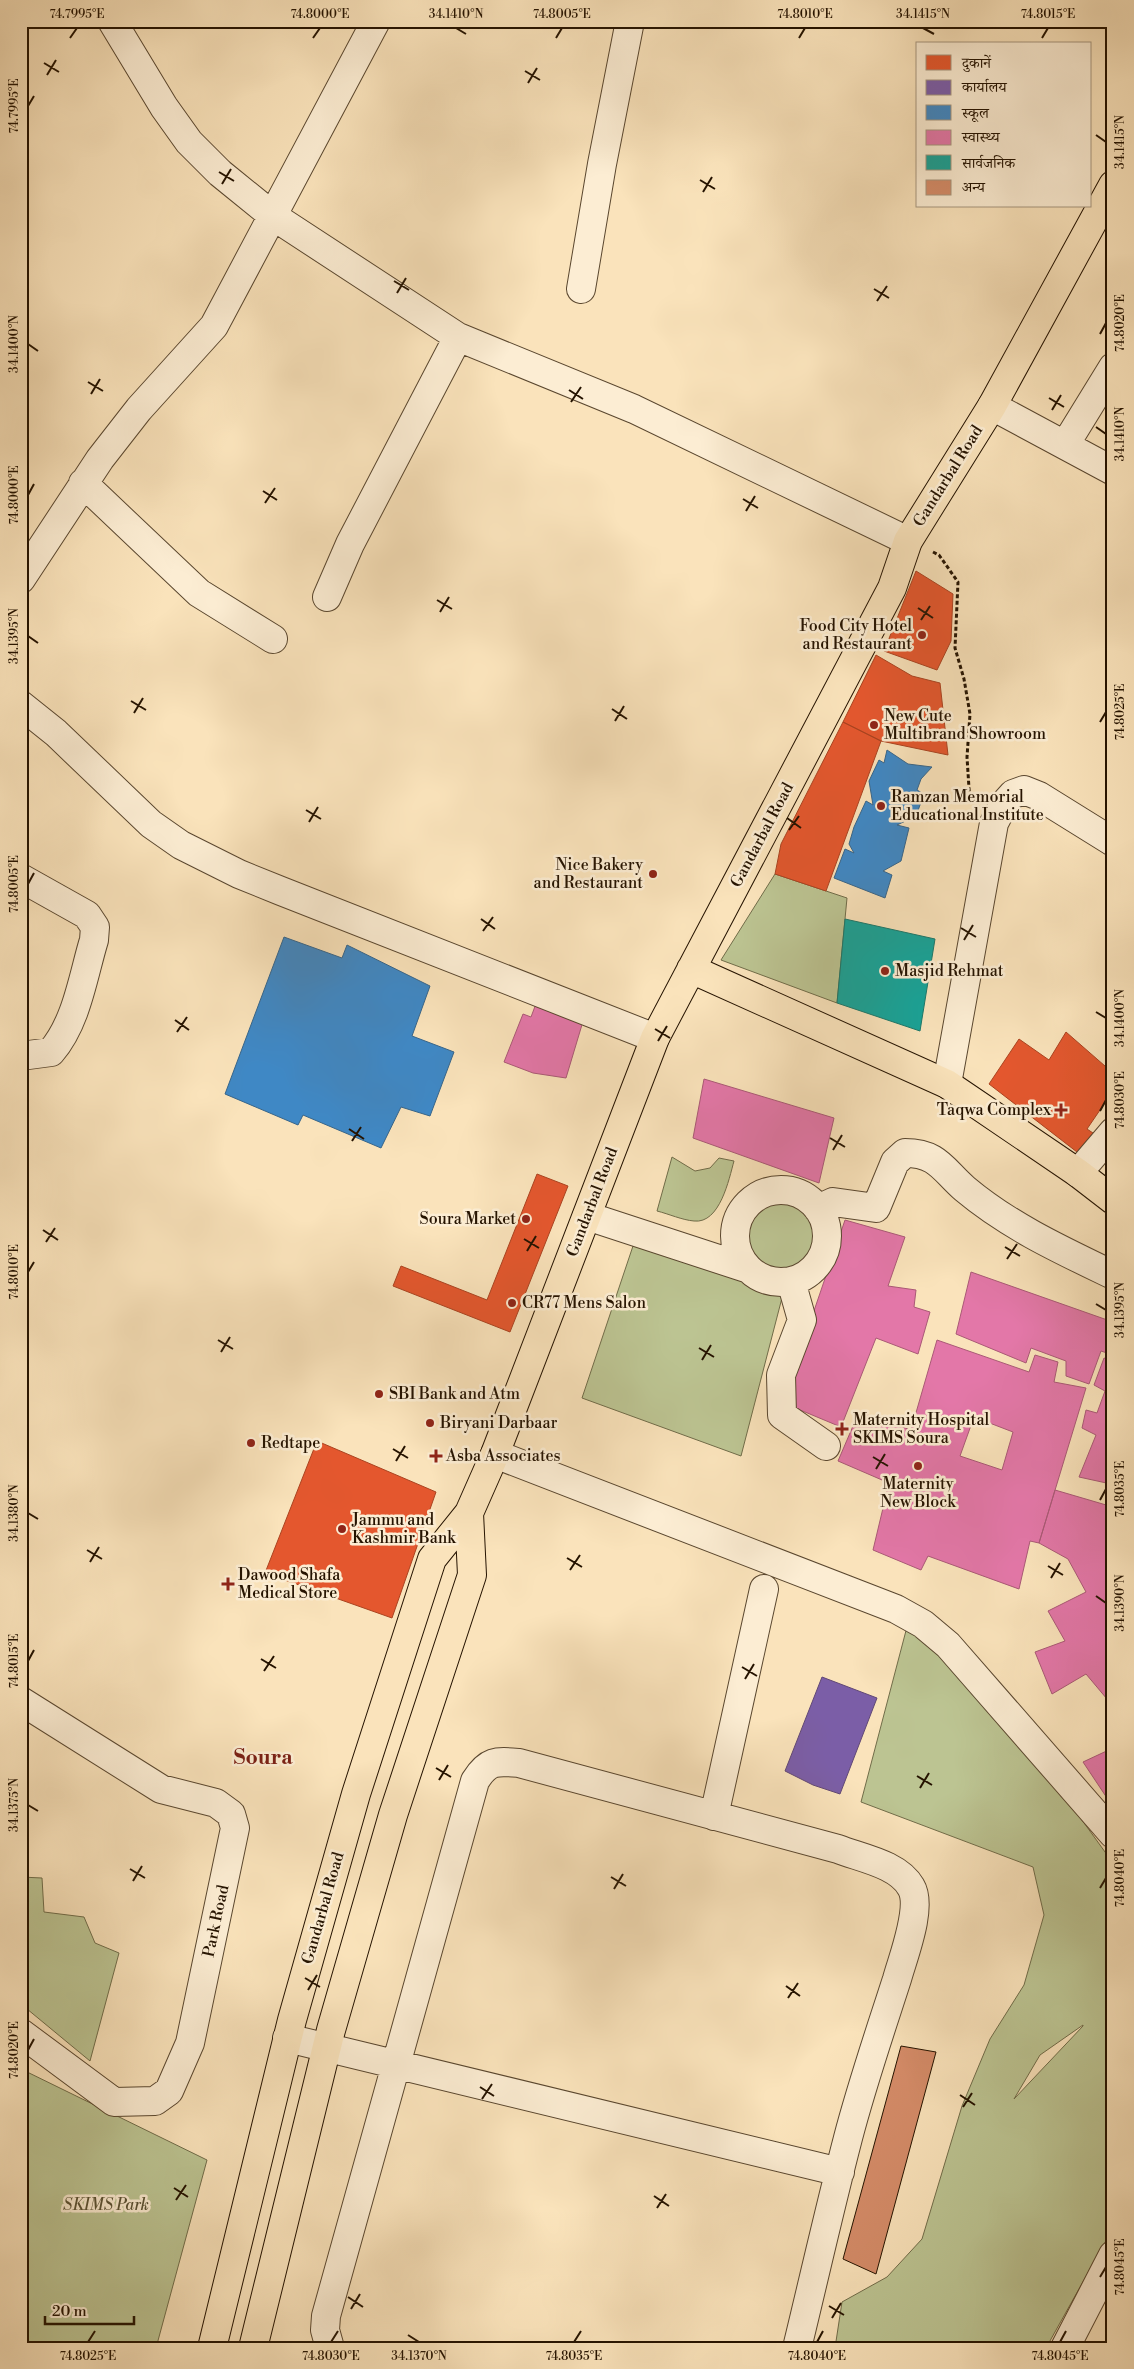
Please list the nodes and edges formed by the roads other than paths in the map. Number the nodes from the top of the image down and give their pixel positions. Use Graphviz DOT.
graph roads {
  1 [pos="112,21"];
  2 [pos="376,21"];
  3 [pos="630,21"];
  4 [pos="1113,185"];
  5 [pos="273,216"];
  6 [pos="581,288"];
  7 [pos="458,337"];
  8 [pos="1113,367"];
  9 [pos="992,406"];
  10 [pos="1065,446"];
  11 [pos="1113,471"];
  12 [pos="83,484"];
  13 [pos="908,541"];
  14 [pos="21,579"];
  15 [pos="327,596"];
  16 [pos="273,639"];
  17 [pos="21,705"];
  18 [pos="1113,842"];
  19 [pos="21,878"];
  20 [pos="691,969"];
  21 [pos="655,1038"];
  22 [pos="21,1056"];
  23 [pos="946,1084"];
  24 [pos="1113,1132"];
  25 [pos="1078,1173"];
  26 [pos="1113,1200"];
  27 [pos="818,1209"];
  28 [pos="587,1216"];
  29 [pos="750,1269"];
  30 [pos="1113,1275"];
  31 [pos="791,1281"];
  32 [pos="826,1446"];
  33 [pos="495,1454"];
  34 [pos="469,1513"];
  35 [pos="764,1589"];
  36 [pos="21,1701"];
  37 [pos="714,1816"];
  38 [pos="1113,1834"];
  39 [pos="21,2033"];
  40 [pos="287,2038"];
  41 [pos="327,2048"];
  42 [pos="397,2064"];
  43 [pos="840,2172"];
  44 [pos="1113,2255"];
  45 [pos="212,2348"];
  46 [pos="253,2348"];
  47 [pos="330,2348"];
  48 [pos="797,2348"];
  49 [pos="1064,2348"];
  1 -- 5 [label="street"];
  2 -- 5 [label="street"];
  3 -- 6 [label="street"];
  4 -- 9 [label="main road, Gandarbal Road"];
  5 -- 7 [label="street"];
  5 -- 12 [label="street"];
  7 -- 13 [label="street"];
  7 -- 15 [label="street"];
  8 -- 10 [label="street"];
  9 -- 10 [label="street"];
  9 -- 13 [label="main road, Gandarbal Road"];
  10 -- 11 [label="street"];
  12 -- 14 [label="street"];
  12 -- 16 [label="street"];
  13 -- 20 [label="main road, Gandarbal Road"];
  17 -- 21 [label="street"];
  18 -- 23 [label="street"];
  19 -- 22 [label="street"];
  20 -- 21 [label="main road, Gandarbal Road"];
  20 -- 23 [label="main road"];
  21 -- 28 [label="main road, Gandarbal Road"];
  23 -- 25 [label="main road"];
  24 -- 25 [label="street"];
  25 -- 26 [label="main road"];
  27 -- 29 [label="street"];
  27 -- 30 [label="street"];
  27 -- 31 [label="street"];
  28 -- 29 [label="street"];
  28 -- 33 [label="main road, Gandarbal Road"];
  29 -- 31 [label="street"];
  31 -- 32 [label="street"];
  33 -- 34 [label="main road, Gandarbal Road"];
  33 -- 38 [label="street"];
  34 -- 40 [label="main road, Gandarbal Road"];
  34 -- 41 [label="main road, Gandarbal Road"];
  35 -- 37 [label="street"];
  36 -- 39 [label="street, Park Road"];
  37 -- 42 [label="street"];
  37 -- 43 [label="street"];
  40 -- 41 [label="street"];
  40 -- 45 [label="main road, Gandarbal Road"];
  41 -- 42 [label="street"];
  41 -- 46 [label="main road, Gandarbal Road"];
  42 -- 43 [label="street"];
  42 -- 47 [label="street"];
  43 -- 48 [label="street"];
  44 -- 49 [label="street"];
}
